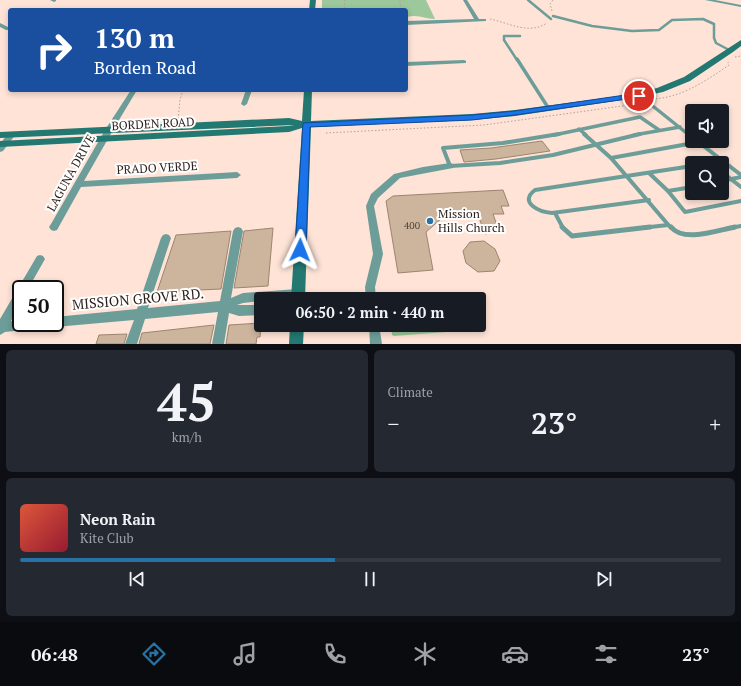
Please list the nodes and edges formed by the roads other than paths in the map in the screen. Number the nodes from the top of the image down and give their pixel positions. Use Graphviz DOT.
graph roads {
  1 [pos="465,0"];
  2 [pos="528,0"];
  3 [pos="707,0"];
  4 [pos="741,6"];
  5 [pos="477,20"];
  6 [pos="484,20"];
  7 [pos="408,23"];
  8 [pos="0,25"];
  9 [pos="8,29"];
  10 [pos="520,36"];
  11 [pos="741,42"];
  12 [pos="733,54"];
  13 [pos="464,62"];
  14 [pos="408,64"];
  15 [pos="133,92"];
  16 [pos="248,92"];
  17 [pos="308,92"];
  18 [pos="244,104"];
  19 [pos="654,107"];
  20 [pos="549,108"];
  21 [pos="306,124"];
  22 [pos="680,127"];
  23 [pos="579,129"];
  24 [pos="109,130"];
  25 [pos="659,130"];
  26 [pos="685,131"];
  27 [pos="104,139"];
  28 [pos="1,143"];
  29 [pos="596,144"];
  30 [pos="685,144"];
  31 [pos="706,148"];
  32 [pos="611,158"];
  33 [pos="450,166"];
  34 [pos="685,167"];
  35 [pos="649,173"];
  36 [pos="237,175"];
  37 [pos="741,176"];
  38 [pos="627,177"];
  39 [pos="731,179"];
  40 [pos="79,184"];
  41 [pos="685,188"];
  42 [pos="741,188"];
  43 [pos="668,191"];
  44 [pos="648,200"];
  45 [pos="741,201"];
  46 [pos="555,213"];
  47 [pos="668,225"];
  48 [pos="741,226"];
  49 [pos="54,227"];
  50 [pos="238,231"];
  51 [pos="166,238"];
  52 [pos="40,259"];
  53 [pos="28,280"];
  54 [pos="298,292"];
  55 [pos="370,292"];
  56 [pos="254,298"];
  57 [pos="224,306"];
  58 [pos="12,309"];
  59 [pos="254,310"];
  60 [pos="141,314"];
  61 [pos="64,321"];
  62 [pos="12,327"];
  63 [pos="1,329"];
  64 [pos="297,332"];
  65 [pos="375,332"];
  66 [pos="131,344"];
  67 [pos="218,344"];
  68 [pos="296,344"];
  69 [pos="376,344"];
  1 -- 5 [label="street"];
  2 -- 12 [label="lane"];
  3 -- 4 [label="street"];
  5 -- 6 [label="street"];
  5 -- 7 [label="street"];
  8 -- 9 [label="street"];
  10 -- 20 [label="lane"];
  11 -- 12 [label="main road, BORDEN ROAD"];
  12 -- 20 [label="main road, BORDEN ROAD"];
  13 -- 14 [label="street"];
  15 -- 24 [label="street, LAGUNA DRIVE"];
  16 -- 18 [label="street"];
  17 -- 21 [label="main road"];
  19 -- 22 [label="lane"];
  20 -- 21 [label="main road, BORDEN ROAD"];
  21 -- 24 [label="main road, BORDEN ROAD"];
  21 -- 27 [label="main road, BORDEN ROAD"];
  21 -- 54 [label="main road"];
  22 -- 25 [label="lane"];
  22 -- 26 [label="lane"];
  23 -- 25 [label="lane"];
  23 -- 29 [label="lane"];
  23 -- 33 [label="lane"];
  24 -- 27 [label="street, LAGUNA DRIVE"];
  24 -- 28 [label="main road, BORDEN ROAD"];
  25 -- 29 [label="lane"];
  27 -- 28 [label="main road, BORDEN ROAD"];
  27 -- 40 [label="street, LAGUNA DRIVE"];
  29 -- 32 [label="lane"];
  29 -- 33 [label="lane"];
  30 -- 32 [label="lane"];
  31 -- 37 [label="lane"];
  32 -- 38 [label="lane"];
  33 -- 55 [label="street"];
  34 -- 35 [label="lane"];
  35 -- 38 [label="lane"];
  35 -- 43 [label="lane"];
  36 -- 40 [label="street, PRADO VERDE"];
  37 -- 39 [label="lane"];
  38 -- 44 [label="lane"];
  38 -- 46 [label="lane"];
  39 -- 42 [label="lane"];
  40 -- 49 [label="street, LAGUNA DRIVE"];
  41 -- 43 [label="lane"];
  43 -- 45 [label="lane"];
  44 -- 46 [label="lane"];
  44 -- 47 [label="lane"];
  46 -- 47 [label="lane"];
  47 -- 48 [label="lane"];
  50 -- 57 [label="street"];
  51 -- 60 [label="street"];
  52 -- 53 [label="street"];
  56 -- 57 [label="street, MISSION GROVE RD."];
  57 -- 59 [label="street, MISSION GROVE RD."];
  57 -- 60 [label="street, MISSION GROVE RD."];
  57 -- 67 [label="street"];
  58 -- 63 [label="street"];
  60 -- 61 [label="street, MISSION GROVE RD."];
  60 -- 66 [label="street"];
  62 -- 63 [label="street"];
  64 -- 68 [label="main road"];
  65 -- 69 [label="street"];
}
